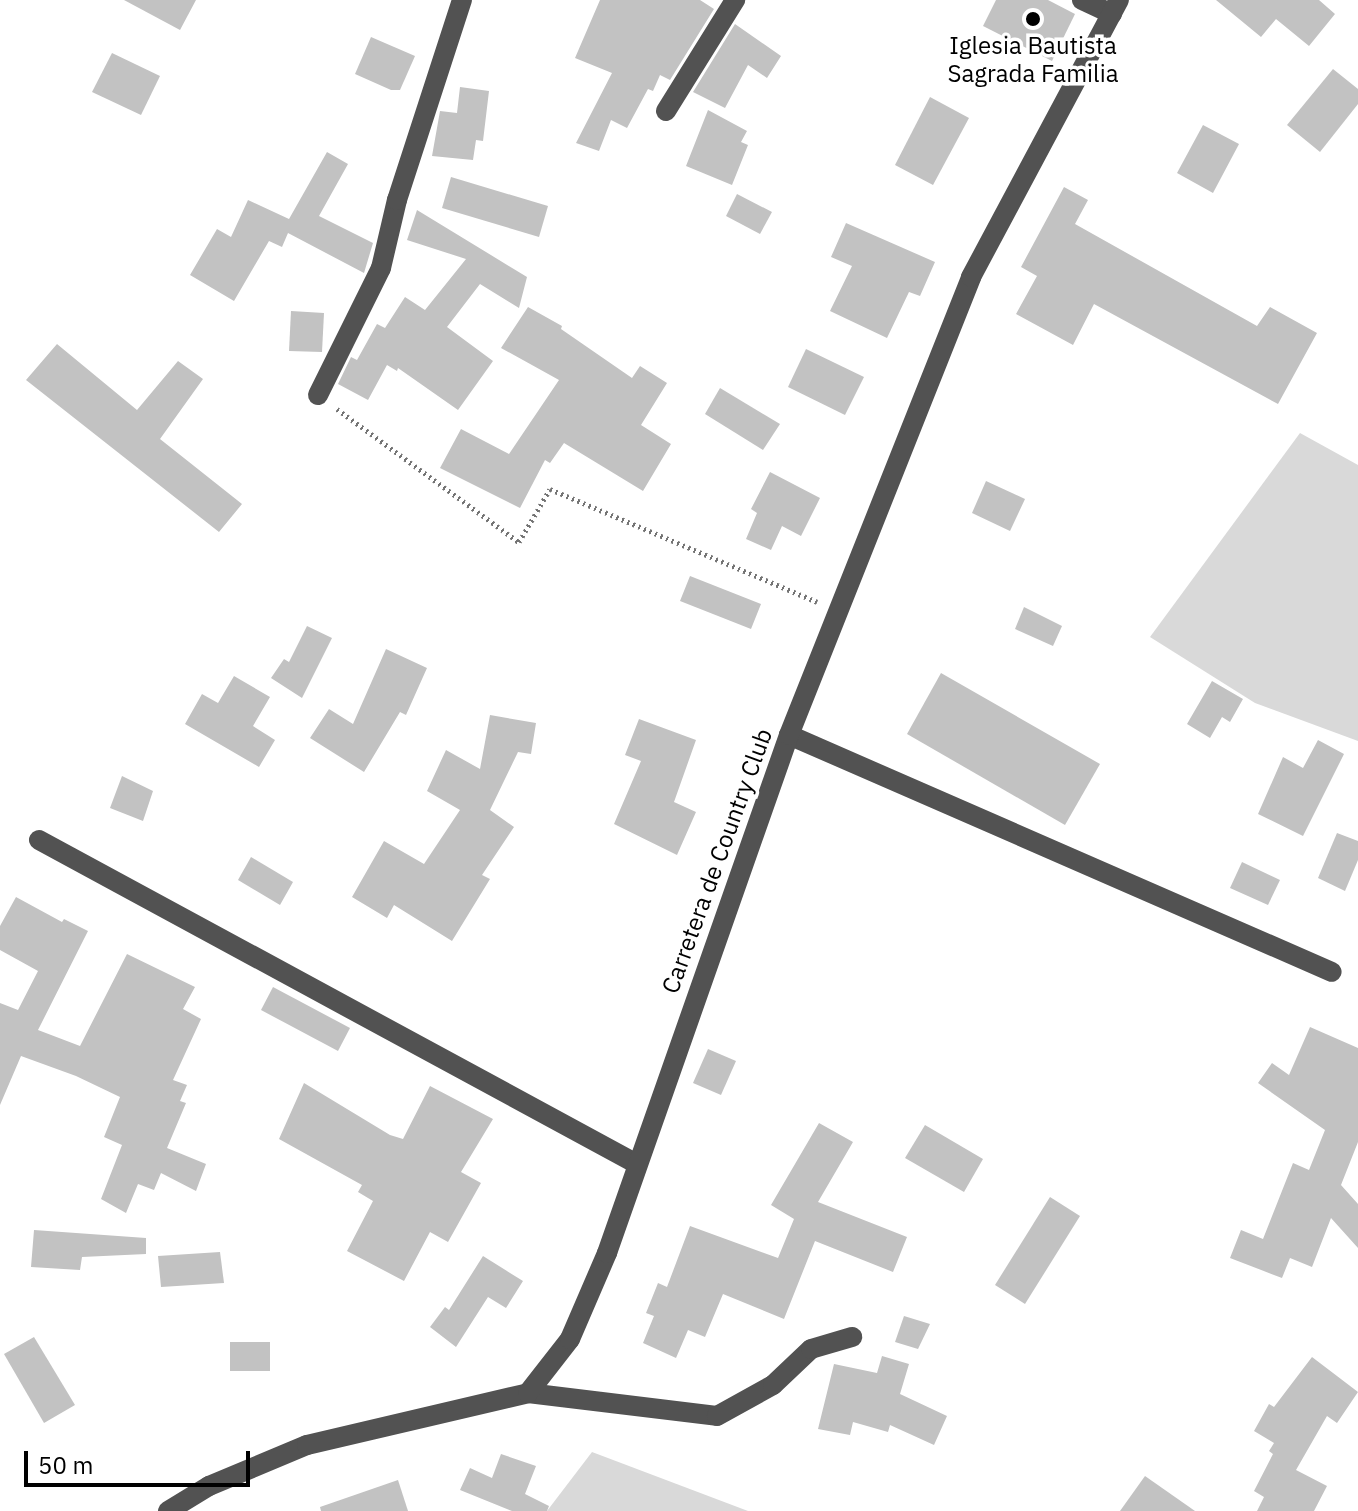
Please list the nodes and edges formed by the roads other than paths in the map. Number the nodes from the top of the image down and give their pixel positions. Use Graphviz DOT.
graph roads {
  1 [pos="462,0"];
  2 [pos="735,0"];
  3 [pos="1082,0"];
  4 [pos="1116,7"];
  5 [pos="666,111"];
  6 [pos="318,395"];
  7 [pos="789,735"];
  8 [pos="39,840"];
  9 [pos="1332,972"];
  10 [pos="637,1164"];
  11 [pos="852,1337"];
  12 [pos="528,1393"];
  13 [pos="168,1511"];
  1 -- 6 [label="street"];
  2 -- 5 [label="street"];
  3 -- 4 [label="street"];
  4 -- 7 [label="street, Carretera de Country Club"];
  7 -- 9 [label="street"];
  7 -- 10 [label="street, Carretera de Country Club"];
  8 -- 10 [label="street"];
  10 -- 12 [label="street, Carretera de Country Club"];
  11 -- 12 [label="street"];
  12 -- 13 [label="street"];
}
